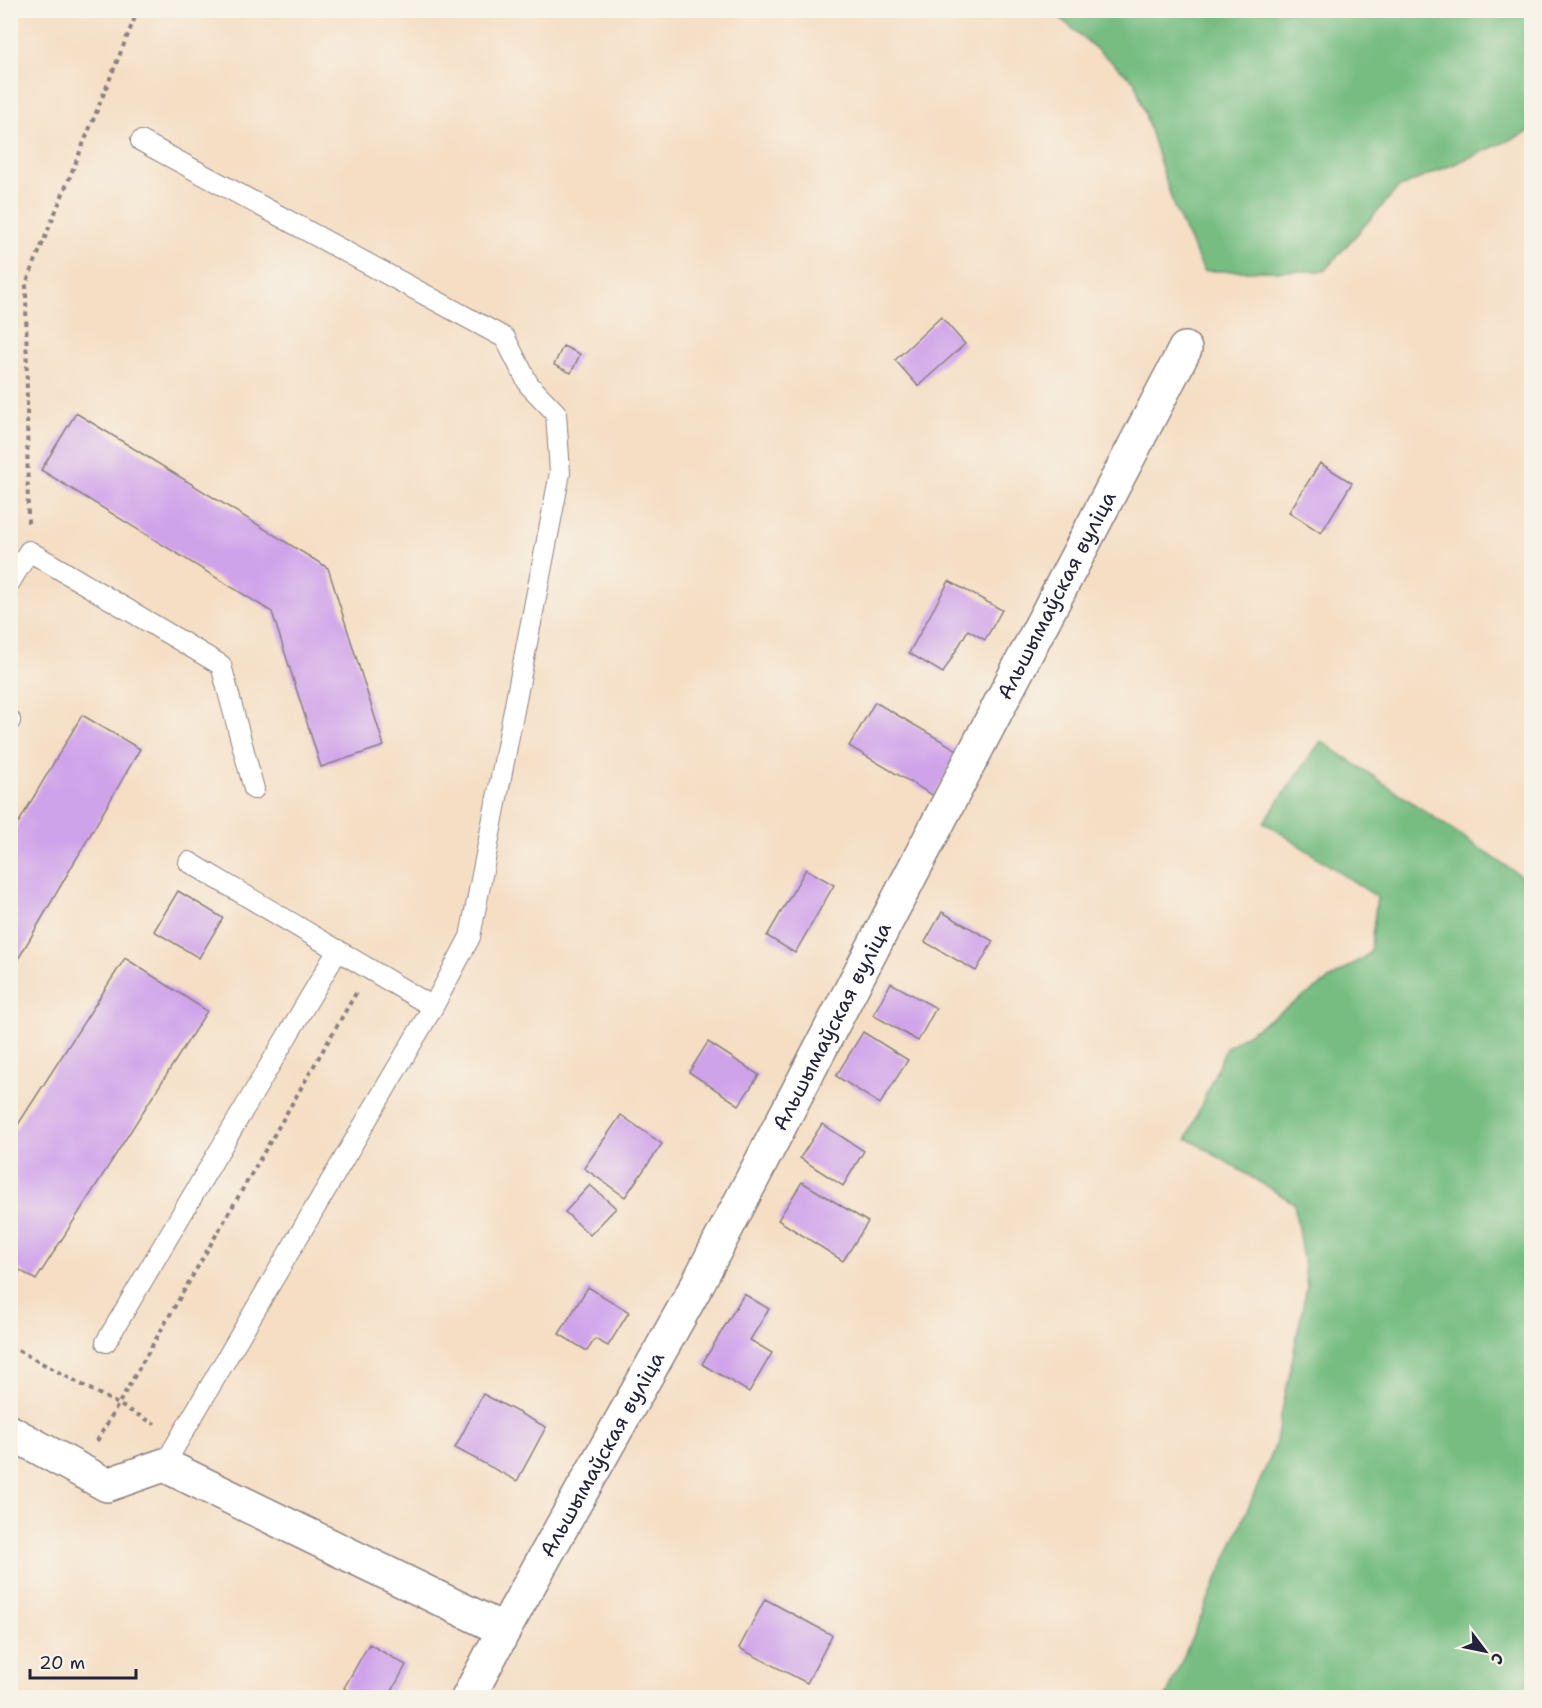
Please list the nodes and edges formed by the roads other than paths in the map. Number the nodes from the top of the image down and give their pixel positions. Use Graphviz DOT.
graph roads {
  1 [pos="141,141"];
  2 [pos="1185,350"];
  3 [pos="10,582"];
  4 [pos="254,789"];
  5 [pos="189,862"];
  6 [pos="338,950"];
  7 [pos="433,1007"];
  8 [pos="106,1342"];
  9 [pos="10,1432"];
  10 [pos="164,1465"];
  11 [pos="504,1630"];
  12 [pos="468,1698"];
  1 -- 7 [label="lane"];
  2 -- 11 [label="street, Альшымаўская вуліца"];
  3 -- 4 [label="lane"];
  5 -- 6 [label="lane"];
  6 -- 7 [label="lane"];
  6 -- 8 [label="lane"];
  7 -- 10 [label="lane"];
  9 -- 10 [label="street"];
  10 -- 11 [label="street"];
  11 -- 12 [label="street, Альшымаўская вуліца"];
}
